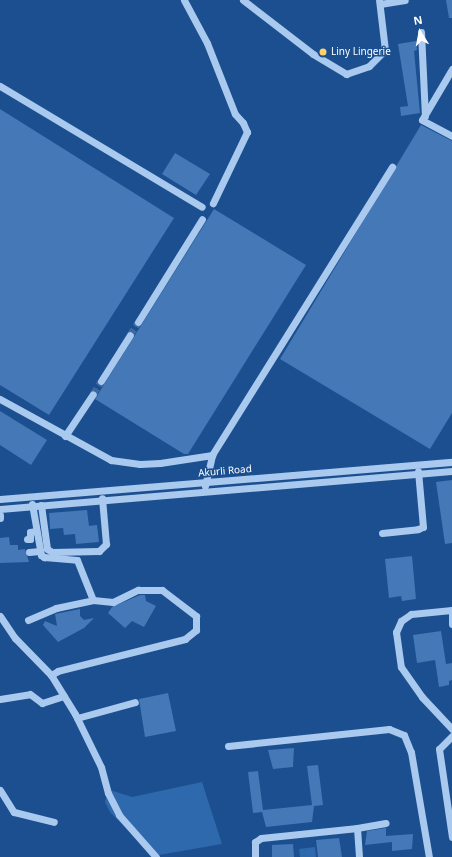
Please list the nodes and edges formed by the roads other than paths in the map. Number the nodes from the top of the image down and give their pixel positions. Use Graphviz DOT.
graph roads {
  1 [pos="184,0"];
  2 [pos="243,0"];
  3 [pos="405,0"];
  4 [pos="379,2"];
  5 [pos="421,32"];
  6 [pos="452,69"];
  7 [pos="0,86"];
  8 [pos="425,117"];
  9 [pos="452,136"];
  10 [pos="392,167"];
  11 [pos="213,203"];
  12 [pos="202,207"];
  13 [pos="202,219"];
  14 [pos="138,322"];
  15 [pos="130,335"];
  16 [pos="101,381"];
  17 [pos="93,394"];
  18 [pos="0,399"];
  19 [pos="65,436"];
  20 [pos="212,455"];
  21 [pos="449,462"];
  22 [pos="417,464"];
  23 [pos="377,468"];
  24 [pos="337,471"];
  25 [pos="449,471"];
  26 [pos="306,474"];
  27 [pos="418,474"];
  28 [pos="279,476"];
  29 [pos="378,477"];
  30 [pos="245,479"];
  31 [pos="338,481"];
  32 [pos="206,483"];
  33 [pos="307,483"];
  34 [pos="280,486"];
  35 [pos="152,488"];
  36 [pos="246,488"];
  37 [pos="101,492"];
  38 [pos="204,492"];
  39 [pos="152,496"];
  40 [pos="31,498"];
  41 [pos="0,499"];
  42 [pos="102,500"];
  43 [pos="32,506"];
  44 [pos="41,506"];
  45 [pos="0,509"];
  46 [pos="0,515"];
  47 [pos="0,518"];
  48 [pos="36,531"];
  49 [pos="382,533"];
  50 [pos="27,539"];
  51 [pos="40,551"];
  52 [pos="29,552"];
  53 [pos="93,600"];
  54 [pos="452,610"];
  55 [pos="0,616"];
  56 [pos="28,620"];
  57 [pos="452,624"];
  58 [pos="51,675"];
  59 [pos="64,696"];
  60 [pos="0,699"];
  61 [pos="135,702"];
  62 [pos="77,718"];
  63 [pos="452,729"];
  64 [pos="452,736"];
  65 [pos="228,746"];
  66 [pos="0,790"];
  67 [pos="54,822"];
  68 [pos="386,824"];
  69 [pos="357,828"];
  70 [pos="452,837"];
  71 [pos="156,857"];
  72 [pos="255,857"];
  73 [pos="359,857"];
  74 [pos="429,857"];
  1 -- 11 [label="street"];
  2 -- 4 [label="street"];
  3 -- 4 [label="street"];
  5 -- 8 [label="street"];
  6 -- 8 [label="street"];
  7 -- 12 [label="street"];
  8 -- 9 [label="street"];
  10 -- 20 [label="street"];
  13 -- 14 [label="street"];
  15 -- 16 [label="street"];
  17 -- 19 [label="street"];
  18 -- 19 [label="street"];
  19 -- 20 [label="street"];
  20 -- 32 [label="street"];
  21 -- 22 [label="street, Akurli Road"];
  21 -- 25 [label="street"];
  22 -- 23 [label="street, Akurli Road"];
  22 -- 27 [label="street"];
  23 -- 24 [label="street, Akurli Road"];
  23 -- 29 [label="street"];
  24 -- 26 [label="street, Akurli Road"];
  24 -- 31 [label="street"];
  25 -- 27 [label="street, Akurli Road"];
  26 -- 28 [label="street, Akurli Road"];
  26 -- 33 [label="street"];
  27 -- 29 [label="street, Akurli Road"];
  27 -- 49 [label="street"];
  28 -- 30 [label="street, Akurli Road"];
  28 -- 34 [label="street"];
  29 -- 31 [label="street, Akurli Road"];
  30 -- 32 [label="street, Akurli Road"];
  30 -- 36 [label="street"];
  31 -- 33 [label="street, Akurli Road"];
  32 -- 35 [label="street, Akurli Road"];
  32 -- 38 [label="street"];
  33 -- 34 [label="street, Akurli Road"];
  34 -- 36 [label="street, Akurli Road"];
  35 -- 37 [label="street, Akurli Road"];
  35 -- 39 [label="street"];
  36 -- 38 [label="street, Akurli Road"];
  37 -- 40 [label="street, Akurli Road"];
  37 -- 42 [label="street"];
  38 -- 39 [label="street, Akurli Road"];
  39 -- 42 [label="street, Akurli Road"];
  40 -- 41 [label="street, Akurli Road"];
  40 -- 43 [label="street"];
  42 -- 44 [label="street, Akurli Road"];
  42 -- 44 [label="street"];
  43 -- 44 [label="street, Akurli Road"];
  43 -- 45 [label="street, Akurli Road"];
  43 -- 48 [label="street"];
  46 -- 47 [label="street"];
  48 -- 50 [label="street"];
  48 -- 51 [label="street"];
  51 -- 52 [label="street"];
  51 -- 53 [label="street"];
  53 -- 56 [label="street"];
  53 -- 58 [label="street"];
  54 -- 57 [label="street"];
  54 -- 63 [label="street"];
  55 -- 58 [label="street"];
  58 -- 59 [label="street"];
  59 -- 60 [label="street"];
  59 -- 62 [label="street"];
  61 -- 62 [label="street"];
  62 -- 71 [label="street"];
  64 -- 70 [label="street"];
  65 -- 74 [label="street"];
  66 -- 67 [label="street"];
  68 -- 69 [label="street"];
  69 -- 72 [label="street"];
  69 -- 73 [label="street"];
}
